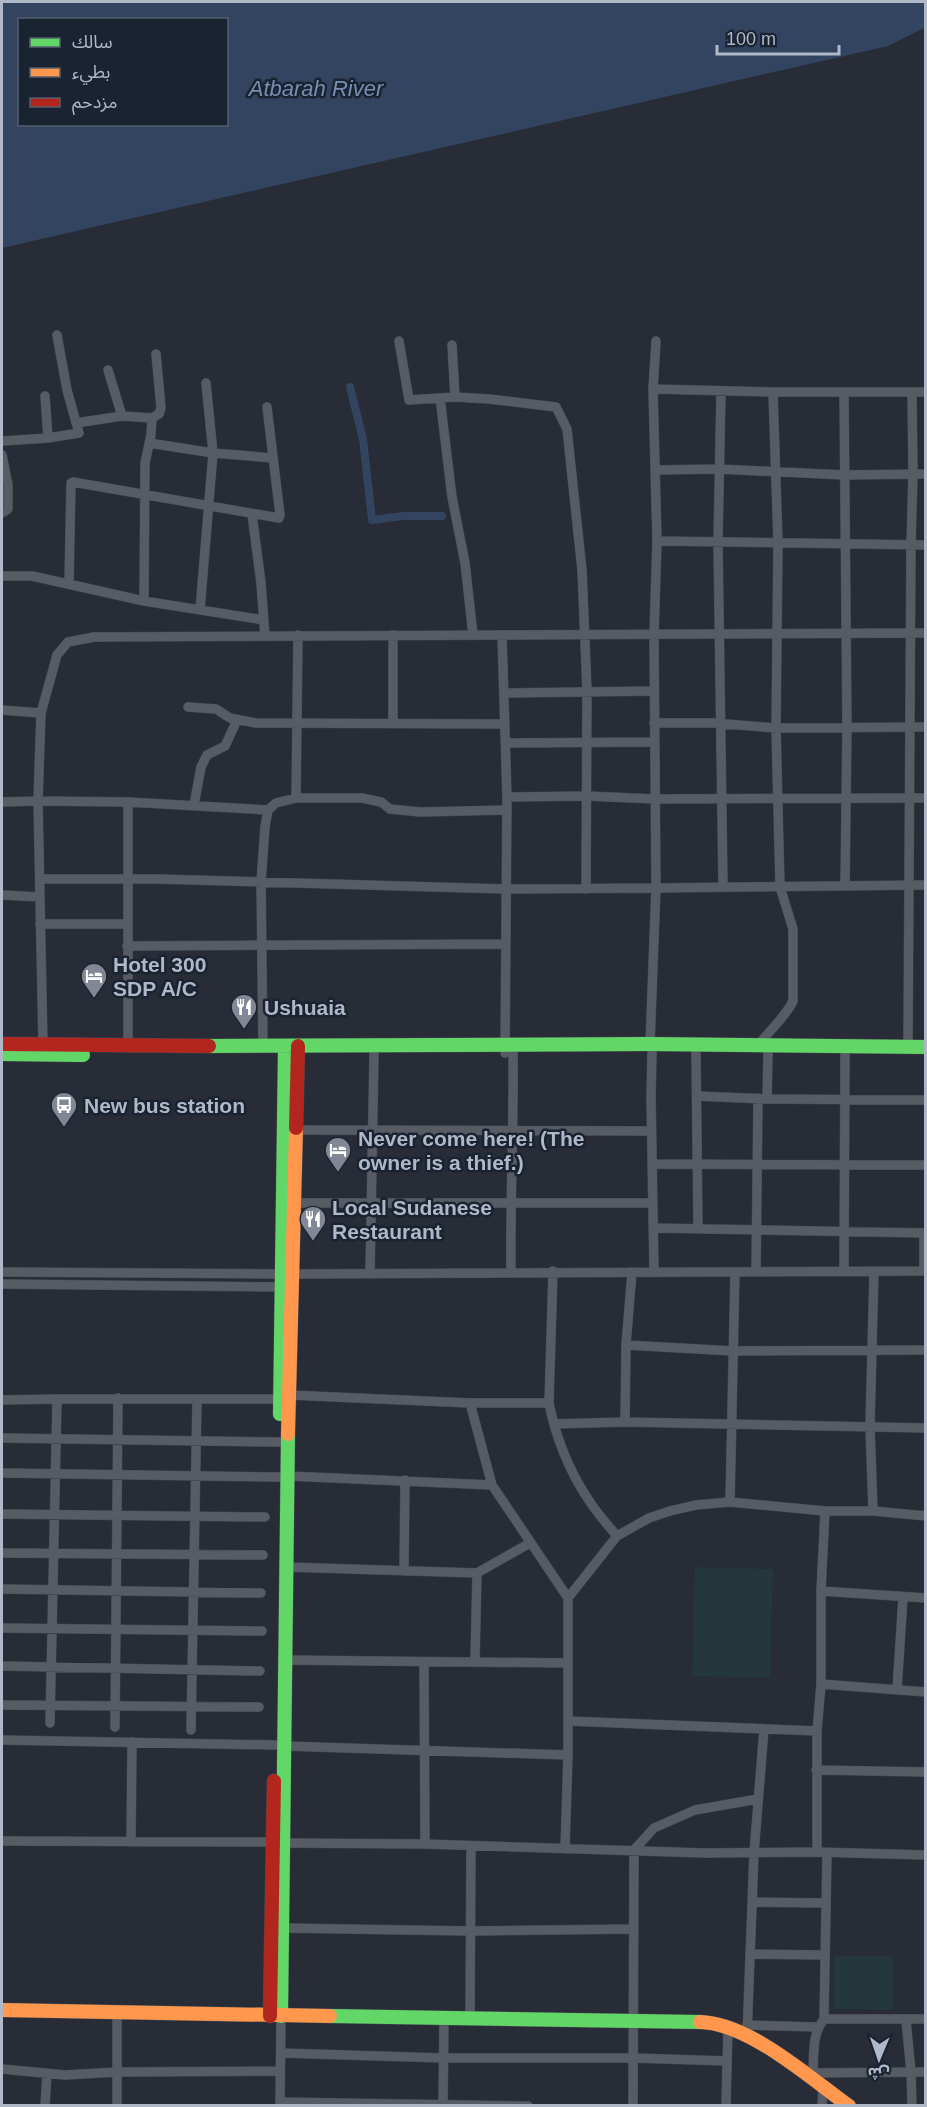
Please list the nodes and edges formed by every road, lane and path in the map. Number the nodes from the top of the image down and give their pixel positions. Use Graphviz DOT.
graph roads {
  1 [pos="57,335"];
  2 [pos="399,341"];
  3 [pos="656,341"];
  4 [pos="452,345"];
  5 [pos="156,354"];
  6 [pos="108,370"];
  7 [pos="206,383"];
  8 [pos="653,388"];
  9 [pos="721,391"];
  10 [pos="773,392"];
  11 [pos="844,392"];
  12 [pos="912,392"];
  13 [pos="926,392"];
  14 [pos="45,396"];
  15 [pos="455,397"];
  16 [pos="440,398"];
  17 [pos="267,408"];
  18 [pos="122,416"];
  19 [pos="152,418"];
  20 [pos="76,423"];
  21 [pos="48,438"];
  22 [pos="2,441"];
  23 [pos="149,443"];
  24 [pos="213,453"];
  25 [pos="2,455"];
  26 [pos="273,458"];
  27 [pos="656,470"];
  28 [pos="718,470"];
  29 [pos="775,472"];
  30 [pos="913,474"];
  31 [pos="926,474"];
  32 [pos="844,475"];
  33 [pos="145,496"];
  34 [pos="209,507"];
  35 [pos="2,513"];
  36 [pos="252,514"];
  37 [pos="657,541"];
  38 [pos="718,542"];
  39 [pos="778,543"];
  40 [pos="846,544"];
  41 [pos="911,545"];
  42 [pos="926,545"];
  43 [pos="2,576"];
  44 [pos="69,584"];
  45 [pos="144,601"];
  46 [pos="200,610"];
  47 [pos="264,620"];
  48 [pos="847,633"];
  49 [pos="910,633"];
  50 [pos="926,633"];
  51 [pos="586,634"];
  52 [pos="654,634"];
  53 [pos="777,634"];
  54 [pos="298,635"];
  55 [pos="393,635"];
  56 [pos="473,635"];
  57 [pos="502,635"];
  58 [pos="719,635"];
  59 [pos="265,636"];
  60 [pos="587,691"];
  61 [pos="654,691"];
  62 [pos="505,693"];
  63 [pos="188,707"];
  64 [pos="2,710"];
  65 [pos="41,713"];
  66 [pos="237,720"];
  67 [pos="654,723"];
  68 [pos="297,724"];
  69 [pos="393,724"];
  70 [pos="505,724"];
  71 [pos="721,724"];
  72 [pos="847,727"];
  73 [pos="910,727"];
  74 [pos="926,727"];
  75 [pos="776,728"];
  76 [pos="587,741"];
  77 [pos="655,742"];
  78 [pos="506,743"];
  79 [pos="587,796"];
  80 [pos="507,797"];
  81 [pos="296,798"];
  82 [pos="721,798"];
  83 [pos="846,798"];
  84 [pos="910,798"];
  85 [pos="926,798"];
  86 [pos="655,799"];
  87 [pos="779,799"];
  88 [pos="38,801"];
  89 [pos="2,802"];
  90 [pos="128,802"];
  91 [pos="194,805"];
  92 [pos="268,810"];
  93 [pos="507,810"];
  94 [pos="128,878"];
  95 [pos="40,879"];
  96 [pos="261,882"];
  97 [pos="910,885"];
  98 [pos="926,885"];
  99 [pos="723,886"];
  100 [pos="845,886"];
  101 [pos="780,887"];
  102 [pos="656,888"];
  103 [pos="505,889"];
  104 [pos="586,889"];
  105 [pos="2,895"];
  106 [pos="40,897"];
  107 [pos="40,924"];
  108 [pos="127,924"];
  109 [pos="506,944"];
  110 [pos="127,946"];
  111 [pos="262,946"];
  112 [pos="2,1044"];
  113 [pos="44,1045"];
  114 [pos="128,1046"];
  115 [pos="263,1047"];
  116 [pos="908,1047"];
  117 [pos="926,1047"];
  118 [pos="651,1049"];
  119 [pos="291,1050"];
  120 [pos="508,1050"];
  121 [pos="764,1050"];
  122 [pos="696,1053"];
  123 [pos="2,1054"];
  124 [pos="374,1054"];
  125 [pos="845,1054"];
  126 [pos="926,1055"];
  127 [pos="697,1096"];
  128 [pos="763,1099"];
  129 [pos="844,1100"];
  130 [pos="926,1100"];
  131 [pos="295,1130"];
  132 [pos="372,1130"];
  133 [pos="514,1130"];
  134 [pos="651,1131"];
  135 [pos="652,1164"];
  136 [pos="696,1164"];
  137 [pos="758,1165"];
  138 [pos="845,1165"];
  139 [pos="926,1165"];
  140 [pos="372,1202"];
  141 [pos="510,1202"];
  142 [pos="288,1203"];
  143 [pos="652,1203"];
  144 [pos="653,1228"];
  145 [pos="698,1228"];
  146 [pos="757,1230"];
  147 [pos="843,1232"];
  148 [pos="925,1233"];
  149 [pos="554,1271"];
  150 [pos="654,1271"];
  151 [pos="844,1271"];
  152 [pos="874,1271"];
  153 [pos="925,1271"];
  154 [pos="2,1272"];
  155 [pos="511,1272"];
  156 [pos="632,1272"];
  157 [pos="735,1272"];
  158 [pos="756,1272"];
  159 [pos="137,1273"];
  160 [pos="369,1274"];
  161 [pos="285,1278"];
  162 [pos="2,1284"];
  163 [pos="136,1285"];
  164 [pos="626,1345"];
  165 [pos="926,1350"];
  166 [pos="733,1351"];
  167 [pos="873,1351"];
  168 [pos="284,1397"];
  169 [pos="118,1398"];
  170 [pos="57,1399"];
  171 [pos="197,1399"];
  172 [pos="2,1400"];
  173 [pos="470,1403"];
  174 [pos="549,1403"];
  175 [pos="625,1422"];
  176 [pos="554,1424"];
  177 [pos="732,1424"];
  178 [pos="870,1426"];
  179 [pos="926,1428"];
  180 [pos="2,1438"];
  181 [pos="55,1439"];
  182 [pos="118,1439"];
  183 [pos="197,1440"];
  184 [pos="280,1442"];
  185 [pos="2,1473"];
  186 [pos="54,1474"];
  187 [pos="118,1474"];
  188 [pos="196,1476"];
  189 [pos="283,1477"];
  190 [pos="405,1480"];
  191 [pos="492,1485"];
  192 [pos="729,1502"];
  193 [pos="825,1511"];
  194 [pos="873,1511"];
  195 [pos="2,1515"];
  196 [pos="54,1515"];
  197 [pos="119,1516"];
  198 [pos="196,1516"];
  199 [pos="926,1516"];
  200 [pos="266,1517"];
  201 [pos="617,1536"];
  202 [pos="530,1543"];
  203 [pos="2,1552"];
  204 [pos="54,1553"];
  205 [pos="118,1554"];
  206 [pos="195,1554"];
  207 [pos="264,1555"];
  208 [pos="286,1567"];
  209 [pos="404,1570"];
  210 [pos="477,1573"];
  211 [pos="2,1589"];
  212 [pos="53,1589"];
  213 [pos="118,1591"];
  214 [pos="194,1591"];
  215 [pos="821,1591"];
  216 [pos="261,1593"];
  217 [pos="903,1597"];
  218 [pos="568,1598"];
  219 [pos="926,1598"];
  220 [pos="281,1612"];
  221 [pos="2,1628"];
  222 [pos="52,1629"];
  223 [pos="117,1629"];
  224 [pos="194,1629"];
  225 [pos="262,1631"];
  226 [pos="285,1660"];
  227 [pos="475,1661"];
  228 [pos="424,1662"];
  229 [pos="568,1663"];
  230 [pos="2,1666"];
  231 [pos="51,1667"];
  232 [pos="116,1668"];
  233 [pos="193,1670"];
  234 [pos="260,1671"];
  235 [pos="821,1683"];
  236 [pos="897,1690"];
  237 [pos="926,1692"];
  238 [pos="51,1704"];
  239 [pos="2,1705"];
  240 [pos="116,1706"];
  241 [pos="192,1707"];
  242 [pos="260,1707"];
  243 [pos="568,1721"];
  244 [pos="50,1723"];
  245 [pos="116,1727"];
  246 [pos="764,1729"];
  247 [pos="191,1730"];
  248 [pos="817,1731"];
  249 [pos="2,1740"];
  250 [pos="132,1742"];
  251 [pos="280,1746"];
  252 [pos="425,1751"];
  253 [pos="568,1755"];
  254 [pos="816,1770"];
  255 [pos="926,1772"];
  256 [pos="758,1799"];
  257 [pos="2,1841"];
  258 [pos="131,1842"];
  259 [pos="278,1843"];
  260 [pos="425,1844"];
  261 [pos="471,1847"];
  262 [pos="564,1849"];
  263 [pos="634,1850"];
  264 [pos="822,1852"];
  265 [pos="754,1853"];
  266 [pos="926,1855"];
  267 [pos="752,1902"];
  268 [pos="826,1903"];
  269 [pos="282,1928"];
  270 [pos="634,1929"];
  271 [pos="470,1931"];
  272 [pos="750,1954"];
  273 [pos="825,1955"];
  274 [pos="2,2010"];
  275 [pos="117,2013"];
  276 [pos="276,2016"];
  277 [pos="444,2018"];
  278 [pos="470,2019"];
  279 [pos="824,2019"];
  280 [pos="926,2019"];
  281 [pos="633,2020"];
  282 [pos="906,2020"];
  283 [pos="728,2027"];
  284 [pos="818,2027"];
  285 [pos="747,2031"];
  286 [pos="281,2052"];
  287 [pos="443,2058"];
  288 [pos="633,2058"];
  289 [pos="727,2061"];
  290 [pos="2,2069"];
  291 [pos="280,2071"];
  292 [pos="118,2072"];
  293 [pos="911,2072"];
  294 [pos="926,2072"];
  295 [pos="47,2073"];
  296 [pos="807,2073"];
  297 [pos="823,2088"];
  298 [pos="280,2104"];
  299 [pos="443,2105"];
  300 [pos="45,2106"];
  301 [pos="117,2106"];
  302 [pos="528,2106"];
  303 [pos="633,2106"];
  304 [pos="726,2106"];
  305 [pos="822,2106"];
  306 [pos="849,2106"];
  307 [pos="912,2106"];
  1 -- 20 [label="street"];
  2 -- 16 [label="street"];
  3 -- 8 [label="street"];
  4 -- 15 [label="street"];
  5 -- 19 [label="street"];
  6 -- 18 [label="street"];
  7 -- 24 [label="street"];
  8 -- 9 [label="street"];
  8 -- 27 [label="street"];
  9 -- 10 [label="street"];
  9 -- 28 [label="street"];
  10 -- 11 [label="street"];
  10 -- 29 [label="street"];
  11 -- 12 [label="street"];
  11 -- 32 [label="street"];
  12 -- 13 [label="street"];
  12 -- 30 [label="street"];
  14 -- 21 [label="street"];
  15 -- 16 [label="street"];
  15 -- 51 [label="street"];
  16 -- 56 [label="street"];
  17 -- 26 [label="street"];
  18 -- 19 [label="street"];
  18 -- 20 [label="street"];
  19 -- 23 [label="street"];
  20 -- 21 [label="street"];
  21 -- 22 [label="street"];
  23 -- 24 [label="street"];
  23 -- 33 [label="street"];
  24 -- 26 [label="street"];
  24 -- 34 [label="street"];
  25 -- 35 [label="street"];
  26 -- 36 [label="street"];
  27 -- 28 [label="street"];
  27 -- 37 [label="street"];
  28 -- 29 [label="street"];
  28 -- 38 [label="street"];
  29 -- 32 [label="street"];
  29 -- 39 [label="street"];
  30 -- 31 [label="street"];
  30 -- 32 [label="street"];
  30 -- 41 [label="street"];
  32 -- 40 [label="street"];
  33 -- 34 [label="street"];
  33 -- 44 [label="street"];
  33 -- 45 [label="street"];
  34 -- 36 [label="street"];
  34 -- 46 [label="street"];
  36 -- 47 [label="street"];
  37 -- 38 [label="street"];
  37 -- 52 [label="street"];
  38 -- 39 [label="street"];
  38 -- 58 [label="street"];
  39 -- 40 [label="street"];
  39 -- 53 [label="street"];
  40 -- 41 [label="street"];
  40 -- 48 [label="street"];
  41 -- 42 [label="street"];
  41 -- 49 [label="street"];
  43 -- 44 [label="street"];
  44 -- 45 [label="street"];
  45 -- 46 [label="street"];
  46 -- 47 [label="street"];
  47 -- 59 [label="street"];
  48 -- 49 [label="street"];
  48 -- 53 [label="street"];
  48 -- 72 [label="street"];
  49 -- 50 [label="street"];
  49 -- 73 [label="street"];
  51 -- 52 [label="street"];
  51 -- 57 [label="street"];
  51 -- 60 [label="street"];
  52 -- 58 [label="street"];
  52 -- 61 [label="street"];
  53 -- 58 [label="street"];
  53 -- 75 [label="street"];
  54 -- 55 [label="street"];
  54 -- 59 [label="street"];
  54 -- 68 [label="street"];
  55 -- 56 [label="street"];
  55 -- 69 [label="street"];
  56 -- 57 [label="street"];
  57 -- 62 [label="street"];
  58 -- 71 [label="street"];
  59 -- 65 [label="street"];
  60 -- 61 [label="street"];
  60 -- 62 [label="street"];
  60 -- 76 [label="street"];
  61 -- 67 [label="street"];
  62 -- 70 [label="street"];
  63 -- 66 [label="street"];
  64 -- 65 [label="street"];
  65 -- 88 [label="street"];
  66 -- 68 [label="street"];
  66 -- 91 [label="street"];
  67 -- 71 [label="street"];
  67 -- 77 [label="street"];
  68 -- 69 [label="street"];
  68 -- 81 [label="street"];
  69 -- 70 [label="street"];
  70 -- 78 [label="street"];
  71 -- 75 [label="street"];
  71 -- 82 [label="street"];
  72 -- 73 [label="street"];
  72 -- 75 [label="street"];
  72 -- 83 [label="street"];
  73 -- 74 [label="street"];
  73 -- 84 [label="street"];
  75 -- 87 [label="street"];
  76 -- 77 [label="street"];
  76 -- 78 [label="street"];
  76 -- 79 [label="street"];
  77 -- 86 [label="street"];
  78 -- 80 [label="street"];
  79 -- 80 [label="street"];
  79 -- 86 [label="street"];
  79 -- 104 [label="street"];
  80 -- 93 [label="street"];
  81 -- 92 [label="street"];
  81 -- 93 [label="street"];
  82 -- 86 [label="street"];
  82 -- 87 [label="street"];
  82 -- 99 [label="street"];
  83 -- 84 [label="street"];
  83 -- 87 [label="street"];
  83 -- 100 [label="street"];
  84 -- 85 [label="street"];
  84 -- 97 [label="street"];
  86 -- 102 [label="street"];
  87 -- 101 [label="street"];
  88 -- 89 [label="street"];
  88 -- 90 [label="street"];
  88 -- 95 [label="street"];
  90 -- 91 [label="street"];
  90 -- 94 [label="street"];
  91 -- 92 [label="street"];
  92 -- 96 [label="street"];
  93 -- 103 [label="street"];
  94 -- 95 [label="street"];
  94 -- 96 [label="street"];
  94 -- 108 [label="street"];
  95 -- 106 [label="street"];
  96 -- 103 [label="street"];
  96 -- 111 [label="street"];
  97 -- 98 [label="street"];
  97 -- 100 [label="street"];
  97 -- 116 [label="street"];
  99 -- 101 [label="street"];
  99 -- 102 [label="street"];
  100 -- 101 [label="street"];
  101 -- 121 [label="street"];
  102 -- 104 [label="street"];
  102 -- 118 [label="street"];
  103 -- 104 [label="street"];
  103 -- 109 [label="street"];
  105 -- 106 [label="street"];
  106 -- 107 [label="street"];
  107 -- 108 [label="street"];
  107 -- 113 [label="street"];
  108 -- 110 [label="street"];
  109 -- 111 [label="street"];
  109 -- 120 [label="street"];
  110 -- 111 [label="street"];
  110 -- 114 [label="street"];
  111 -- 115 [label="street"];
  112 -- 113 [label="street"];
  113 -- 114 [label="street"];
  114 -- 115 [label="street"];
  115 -- 119 [label="street"];
  116 -- 117 [label="street"];
  116 -- 121 [label="street"];
  118 -- 120 [label="street"];
  118 -- 121 [label="street"];
  118 -- 122 [label="street"];
  118 -- 134 [label="street"];
  119 -- 120 [label="street"];
  119 -- 123 [label="street"];
  119 -- 124 [label="street"];
  119 -- 131 [label="street"];
  119 -- 142 [label="street"];
  120 -- 124 [label="street"];
  120 -- 133 [label="street"];
  121 -- 122 [label="street"];
  121 -- 125 [label="street"];
  121 -- 128 [label="street"];
  122 -- 127 [label="street"];
  124 -- 132 [label="street"];
  125 -- 126 [label="street"];
  125 -- 129 [label="street"];
  127 -- 128 [label="street"];
  127 -- 136 [label="street"];
  128 -- 129 [label="street"];
  128 -- 137 [label="street"];
  129 -- 130 [label="street"];
  129 -- 138 [label="street"];
  131 -- 132 [label="street"];
  131 -- 142 [label="street"];
  132 -- 133 [label="street"];
  132 -- 140 [label="street"];
  133 -- 134 [label="street"];
  133 -- 141 [label="street"];
  134 -- 135 [label="street"];
  135 -- 136 [label="street"];
  135 -- 143 [label="street"];
  136 -- 137 [label="street"];
  136 -- 145 [label="street"];
  137 -- 138 [label="street"];
  137 -- 146 [label="street"];
  138 -- 139 [label="street"];
  138 -- 147 [label="street"];
  140 -- 141 [label="street"];
  140 -- 142 [label="street"];
  140 -- 160 [label="street"];
  141 -- 143 [label="street"];
  141 -- 155 [label="street"];
  142 -- 161 [label="street"];
  143 -- 144 [label="street"];
  144 -- 145 [label="street"];
  144 -- 150 [label="street"];
  145 -- 146 [label="street"];
  146 -- 147 [label="street"];
  146 -- 158 [label="street"];
  147 -- 148 [label="street"];
  147 -- 151 [label="street"];
  148 -- 153 [label="street"];
  149 -- 155 [label="street"];
  149 -- 156 [label="street"];
  149 -- 174 [label="street"];
  150 -- 156 [label="street"];
  150 -- 157 [label="street"];
  151 -- 152 [label="street"];
  151 -- 158 [label="street"];
  152 -- 153 [label="street"];
  152 -- 167 [label="street"];
  154 -- 159 [label="street"];
  155 -- 160 [label="street"];
  156 -- 164 [label="street"];
  157 -- 158 [label="street"];
  157 -- 166 [label="street"];
  159 -- 161 [label="street"];
  159 -- 163 [label="street"];
  160 -- 161 [label="street"];
  161 -- 163 [label="street"];
  161 -- 168 [label="street"];
  162 -- 163 [label="street"];
  164 -- 166 [label="street"];
  164 -- 175 [label="street"];
  165 -- 167 [label="street"];
  166 -- 167 [label="street"];
  166 -- 177 [label="street"];
  167 -- 178 [label="street"];
  168 -- 171 [label="street"];
  168 -- 173 [label="street"];
  168 -- 184 [label="street"];
  168 -- 189 [label="street"];
  169 -- 170 [label="street"];
  169 -- 171 [label="street"];
  169 -- 182 [label="street"];
  170 -- 172 [label="street"];
  170 -- 181 [label="street"];
  171 -- 183 [label="street"];
  173 -- 174 [label="street"];
  173 -- 191 [label="street"];
  174 -- 176 [label="street"];
  175 -- 176 [label="street"];
  175 -- 177 [label="street"];
  176 -- 201 [label="street"];
  177 -- 178 [label="street"];
  177 -- 192 [label="street"];
  178 -- 179 [label="street"];
  178 -- 194 [label="street"];
  180 -- 181 [label="street"];
  181 -- 182 [label="street"];
  181 -- 186 [label="street"];
  182 -- 183 [label="street"];
  182 -- 187 [label="street"];
  183 -- 184 [label="street"];
  183 -- 188 [label="street"];
  184 -- 189 [label="street"];
  185 -- 186 [label="street"];
  186 -- 187 [label="street"];
  186 -- 196 [label="street"];
  187 -- 188 [label="street"];
  187 -- 197 [label="street"];
  188 -- 189 [label="street"];
  188 -- 198 [label="street"];
  189 -- 190 [label="street"];
  189 -- 208 [label="street"];
  189 -- 220 [label="street"];
  190 -- 191 [label="street"];
  190 -- 209 [label="street"];
  191 -- 202 [label="street"];
  192 -- 193 [label="street"];
  192 -- 201 [label="street"];
  193 -- 194 [label="street"];
  193 -- 215 [label="street"];
  194 -- 199 [label="street"];
  195 -- 196 [label="street"];
  196 -- 197 [label="street"];
  196 -- 204 [label="street"];
  197 -- 198 [label="street"];
  197 -- 205 [label="street"];
  198 -- 200 [label="street"];
  198 -- 206 [label="street"];
  201 -- 218 [label="street"];
  202 -- 210 [label="street"];
  202 -- 218 [label="street"];
  203 -- 204 [label="street"];
  204 -- 205 [label="street"];
  204 -- 212 [label="street"];
  205 -- 206 [label="street"];
  205 -- 213 [label="street"];
  206 -- 207 [label="street"];
  206 -- 214 [label="street"];
  208 -- 209 [label="street"];
  208 -- 220 [label="street"];
  209 -- 210 [label="street"];
  210 -- 227 [label="street"];
  211 -- 212 [label="street"];
  212 -- 213 [label="street"];
  212 -- 222 [label="street"];
  213 -- 214 [label="street"];
  213 -- 223 [label="street"];
  214 -- 216 [label="street"];
  214 -- 224 [label="street"];
  215 -- 217 [label="street"];
  215 -- 235 [label="street"];
  217 -- 219 [label="street"];
  217 -- 236 [label="street"];
  218 -- 229 [label="street"];
  220 -- 226 [label="street"];
  220 -- 251 [label="street"];
  221 -- 222 [label="street"];
  222 -- 223 [label="street"];
  222 -- 231 [label="street"];
  223 -- 224 [label="street"];
  223 -- 232 [label="street"];
  224 -- 225 [label="street"];
  224 -- 233 [label="street"];
  226 -- 228 [label="street"];
  226 -- 251 [label="street"];
  227 -- 228 [label="street"];
  227 -- 229 [label="street"];
  228 -- 252 [label="street"];
  229 -- 243 [label="street"];
  230 -- 231 [label="street"];
  231 -- 232 [label="street"];
  231 -- 238 [label="street"];
  232 -- 233 [label="street"];
  232 -- 240 [label="street"];
  233 -- 234 [label="street"];
  233 -- 241 [label="street"];
  235 -- 236 [label="street"];
  235 -- 248 [label="street"];
  236 -- 237 [label="street"];
  238 -- 239 [label="street"];
  238 -- 240 [label="street"];
  238 -- 244 [label="street"];
  240 -- 241 [label="street"];
  240 -- 245 [label="street"];
  241 -- 242 [label="street"];
  241 -- 247 [label="street"];
  243 -- 246 [label="street"];
  243 -- 253 [label="street"];
  246 -- 248 [label="street"];
  246 -- 256 [label="street"];
  248 -- 254 [label="street"];
  249 -- 250 [label="street"];
  250 -- 251 [label="street"];
  250 -- 258 [label="street"];
  251 -- 252 [label="street"];
  251 -- 259 [label="street"];
  252 -- 253 [label="street"];
  252 -- 260 [label="street"];
  253 -- 262 [label="street"];
  254 -- 255 [label="street"];
  254 -- 264 [label="street"];
  256 -- 263 [label="street"];
  256 -- 265 [label="street"];
  257 -- 258 [label="street"];
  258 -- 259 [label="street"];
  259 -- 260 [label="street"];
  259 -- 269 [label="street"];
  259 -- 276 [label="street"];
  260 -- 261 [label="street"];
  261 -- 262 [label="street"];
  261 -- 271 [label="street"];
  262 -- 263 [label="street"];
  263 -- 265 [label="street"];
  263 -- 270 [label="street"];
  264 -- 265 [label="street"];
  264 -- 266 [label="street"];
  264 -- 268 [label="street"];
  265 -- 267 [label="street"];
  267 -- 268 [label="street"];
  267 -- 272 [label="street"];
  268 -- 273 [label="street"];
  269 -- 271 [label="street"];
  269 -- 276 [label="street"];
  270 -- 271 [label="street"];
  270 -- 281 [label="street"];
  271 -- 278 [label="street"];
  272 -- 273 [label="street"];
  272 -- 285 [label="street"];
  273 -- 279 [label="street"];
  274 -- 275 [label="street"];
  275 -- 276 [label="street"];
  275 -- 292 [label="street"];
  276 -- 277 [label="street"];
  276 -- 286 [label="street"];
  277 -- 278 [label="street"];
  277 -- 287 [label="street"];
  278 -- 281 [label="street"];
  279 -- 282 [label="street"];
  279 -- 284 [label="street"];
  280 -- 282 [label="street"];
  281 -- 283 [label="street"];
  281 -- 288 [label="street"];
  282 -- 293 [label="street"];
  283 -- 285 [label="street"];
  283 -- 289 [label="street"];
  284 -- 285 [label="street"];
  284 -- 296 [label="street"];
  285 -- 296 [label="street"];
  286 -- 287 [label="street"];
  286 -- 291 [label="street"];
  287 -- 288 [label="street"];
  287 -- 299 [label="street"];
  288 -- 289 [label="street"];
  288 -- 303 [label="street"];
  289 -- 304 [label="street"];
  290 -- 295 [label="street"];
  291 -- 292 [label="street"];
  291 -- 298 [label="street"];
  292 -- 295 [label="street"];
  292 -- 301 [label="street"];
  293 -- 294 [label="street"];
  293 -- 296 [label="street"];
  293 -- 307 [label="street"];
  295 -- 300 [label="street"];
  296 -- 297 [label="street"];
  297 -- 305 [label="street"];
  297 -- 306 [label="street"];
  298 -- 299 [label="street"];
  299 -- 302 [label="street"];
}
